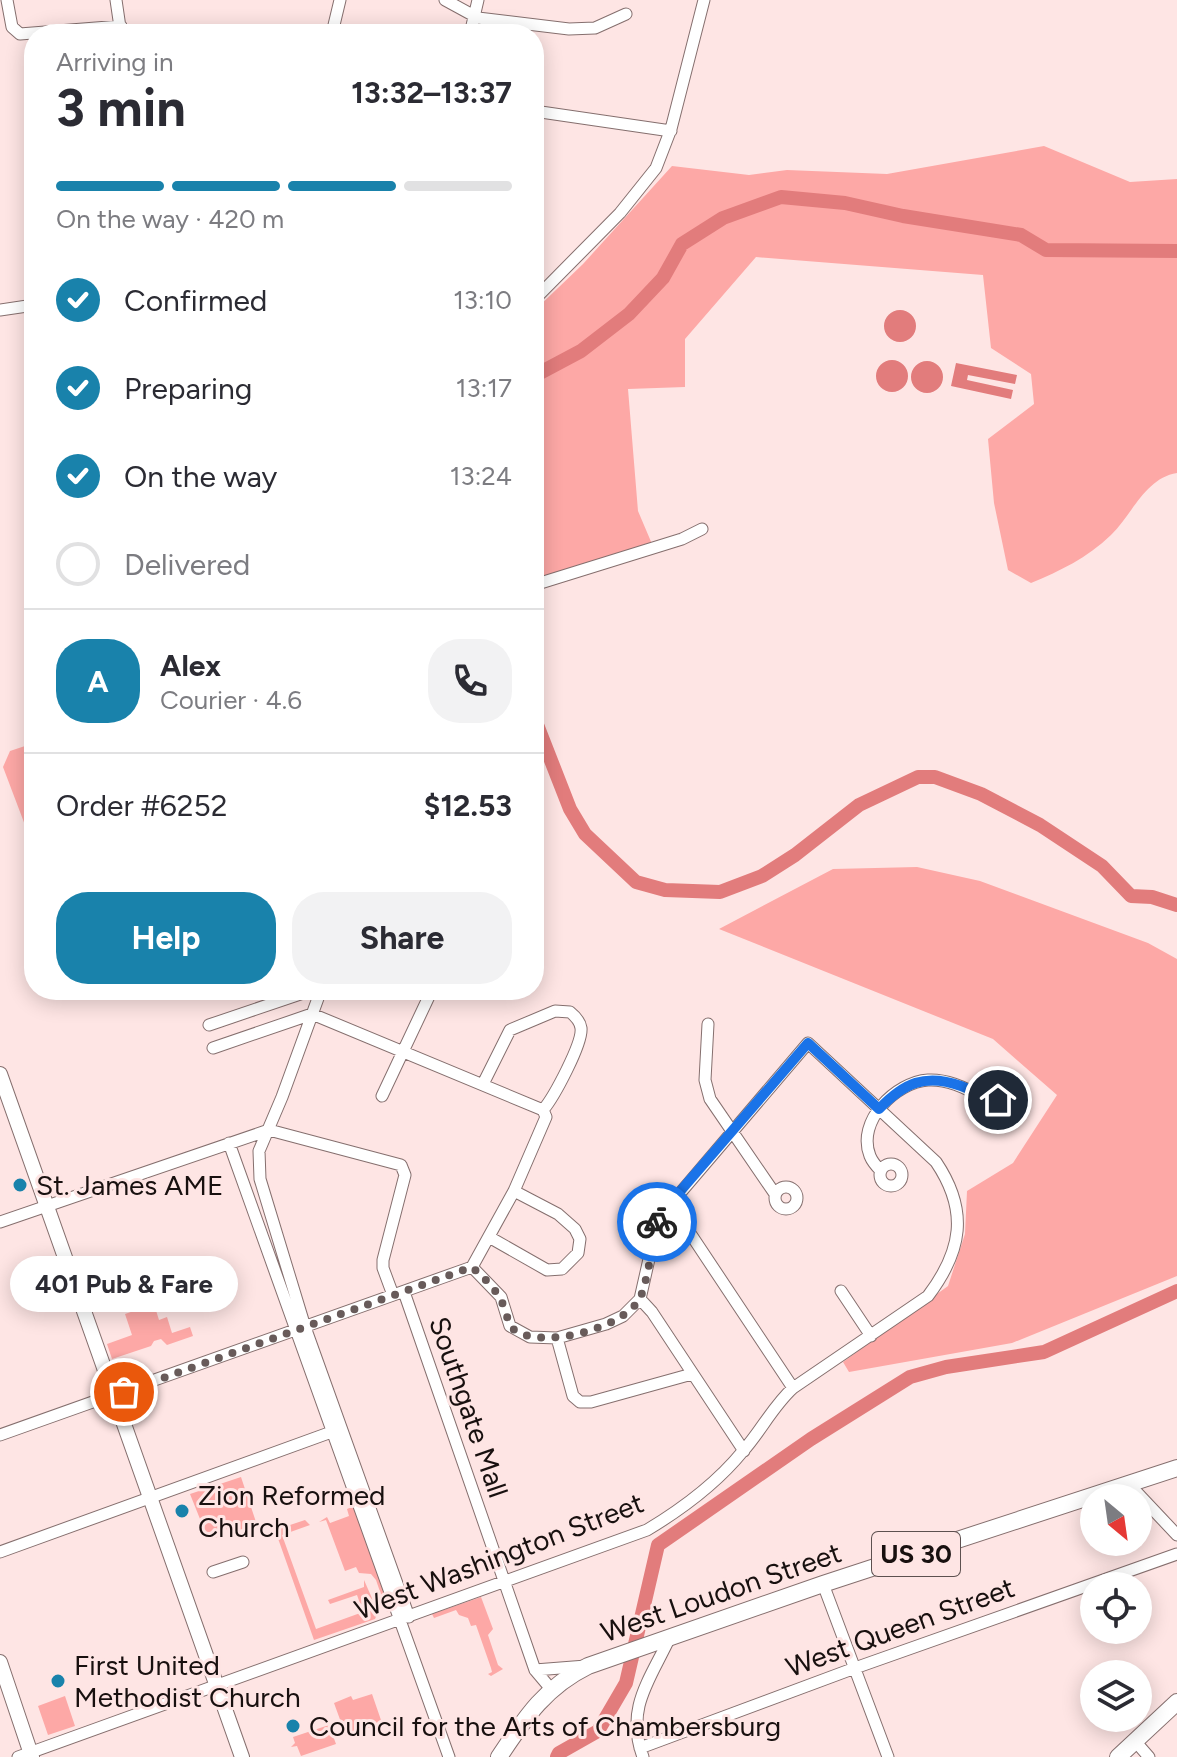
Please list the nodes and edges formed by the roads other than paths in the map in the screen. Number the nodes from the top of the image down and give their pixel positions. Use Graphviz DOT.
graph roads {
  1 [pos="7,0"];
  2 [pos="116,0"];
  3 [pos="340,0"];
  4 [pos="445,0"];
  5 [pos="478,0"];
  6 [pos="704,0"];
  7 [pos="626,14"];
  8 [pos="473,17"];
  9 [pos="120,24"];
  10 [pos="334,24"];
  11 [pos="472,24"];
  12 [pos="537,24"];
  13 [pos="544,25"];
  14 [pos="24,34"];
  15 [pos="544,112"];
  16 [pos="671,131"];
  17 [pos="544,290"];
  18 [pos="24,306"];
  19 [pos="0,310"];
  20 [pos="702,529"];
  21 [pos="544,581"];
  22 [pos="283,1000"];
  23 [pos="317,1000"];
  24 [pos="427,1000"];
  25 [pos="312,1014"];
  26 [pos="708,1024"];
  27 [pos="209,1025"];
  28 [pos="213,1048"];
  29 [pos="402,1051"];
  30 [pos="0,1074"];
  31 [pos="483,1084"];
  32 [pos="382,1096"];
  33 [pos="981,1097"];
  34 [pos="879,1109"];
  35 [pos="545,1113"];
  36 [pos="269,1130"];
  37 [pos="732,1131"];
  38 [pos="229,1143"];
  39 [pos="881,1171"];
  40 [pos="514,1191"];
  41 [pos="775,1194"];
  42 [pos="670,1203"];
  43 [pos="48,1206"];
  44 [pos="0,1222"];
  45 [pos="489,1237"];
  46 [pos="472,1267"];
  47 [pos="841,1291"];
  48 [pos="398,1293"];
  49 [pos="640,1299"];
  50 [pos="301,1328"];
  51 [pos="871,1336"];
  52 [pos="557,1338"];
  53 [pos="692,1374"];
  54 [pos="793,1388"];
  55 [pos="115,1395"];
  56 [pos="337,1430"];
  57 [pos="0,1435"];
  58 [pos="744,1451"];
  59 [pos="1177,1468"];
  60 [pos="1128,1483"];
  61 [pos="151,1499"];
  62 [pos="1177,1535"];
  63 [pos="0,1552"];
  64 [pos="1177,1554"];
  65 [pos="243,1562"];
  66 [pos="213,1572"];
  67 [pos="504,1583"];
  68 [pos="823,1584"];
  69 [pos="404,1619"];
  70 [pos="663,1638"];
  71 [pos="0,1662"];
  72 [pos="588,1666"];
  73 [pos="855,1668"];
  74 [pos="535,1670"];
  75 [pos="217,1685"];
  76 [pos="551,1689"];
  77 [pos="1177,1702"];
  78 [pos="1135,1741"];
  79 [pos="642,1752"];
  80 [pos="27,1755"];
  81 [pos="242,1757"];
  82 [pos="449,1757"];
  83 [pos="499,1757"];
  84 [pos="888,1757"];
  85 [pos="1118,1757"];
  86 [pos="1149,1757"];
  1 -- 14 [label="street"];
  2 -- 9 [label="street"];
  3 -- 10 [label="street"];
  4 -- 8 [label="street"];
  5 -- 8 [label="street"];
  6 -- 16 [label="street"];
  7 -- 13 [label="street"];
  8 -- 11 [label="street"];
  8 -- 12 [label="street"];
  15 -- 16 [label="street"];
  16 -- 17 [label="street"];
  18 -- 19 [label="street"];
  20 -- 21 [label="street"];
  22 -- 27 [label="street"];
  23 -- 25 [label="street"];
  24 -- 29 [label="street"];
  25 -- 28 [label="street"];
  25 -- 29 [label="street"];
  25 -- 36 [label="street"];
  26 -- 37 [label="street"];
  29 -- 31 [label="street"];
  29 -- 32 [label="street"];
  30 -- 43 [label="main road"];
  31 -- 35 [label="street"];
  31 -- 35 [label="street"];
  33 -- 34 [label="street"];
  34 -- 37 [label="street, West Washington Street"];
  34 -- 39 [label="street"];
  34 -- 51 [label="street, West Washington Street"];
  35 -- 40 [label="street"];
  36 -- 38 [label="street"];
  36 -- 48 [label="street, Southgate Mall"];
  36 -- 50 [label="street"];
  37 -- 41 [label="street"];
  37 -- 42 [label="street"];
  38 -- 43 [label="street"];
  38 -- 50 [label="street"];
  40 -- 45 [label="street"];
  40 -- 45 [label="street"];
  42 -- 49 [label="street"];
  42 -- 54 [label="street"];
  43 -- 44 [label="street"];
  43 -- 55 [label="main road"];
  45 -- 46 [label="street"];
  46 -- 48 [label="street"];
  46 -- 52 [label="street"];
  47 -- 51 [label="street"];
  48 -- 50 [label="street"];
  48 -- 67 [label="street, Southgate Mall"];
  49 -- 52 [label="street"];
  49 -- 53 [label="street"];
  50 -- 55 [label="street"];
  50 -- 56 [label="street"];
  51 -- 54 [label="street, West Washington Street"];
  52 -- 53 [label="street"];
  53 -- 58 [label="street"];
  54 -- 58 [label="street, West Washington Street"];
  55 -- 57 [label="street"];
  55 -- 61 [label="main road"];
  56 -- 61 [label="street"];
  56 -- 69 [label="street"];
  58 -- 67 [label="street, West Washington Street"];
  59 -- 60 [label="highway, West Loudon Street / US 30"];
  60 -- 62 [label="street"];
  60 -- 68 [label="highway, West Loudon Street / US 30"];
  61 -- 63 [label="street"];
  61 -- 75 [label="main road"];
  64 -- 73 [label="street, West Queen Street"];
  65 -- 66 [label="street"];
  67 -- 69 [label="street, West Washington Street"];
  67 -- 74 [label="street, Southgate Mall"];
  68 -- 70 [label="highway, West Loudon Street / US 30"];
  68 -- 73 [label="street"];
  69 -- 75 [label="street, West Washington Street"];
  69 -- 82 [label="street"];
  70 -- 72 [label="highway, West Loudon Street / US 30"];
  70 -- 79 [label="street"];
  71 -- 80 [label="main road"];
  72 -- 74 [label="street"];
  72 -- 76 [label="highway, West Loudon Street / US 30"];
  73 -- 79 [label="street, West Queen Street"];
  73 -- 84 [label="street"];
  74 -- 76 [label="street"];
  75 -- 80 [label="street, West Washington Street"];
  75 -- 81 [label="main road"];
  76 -- 83 [label="highway, West Loudon Street / US 30"];
  77 -- 78 [label="highway"];
  78 -- 85 [label="highway"];
  78 -- 86 [label="street"];
}
